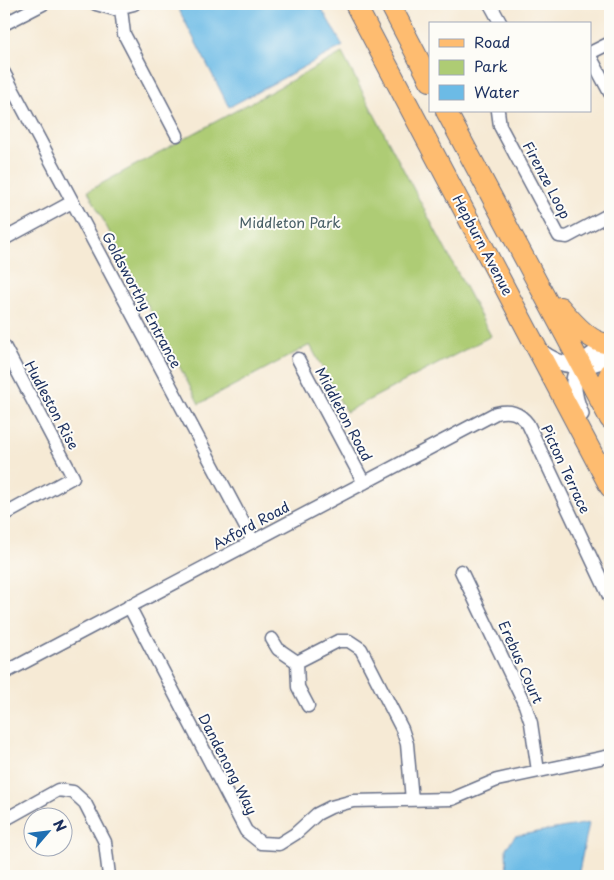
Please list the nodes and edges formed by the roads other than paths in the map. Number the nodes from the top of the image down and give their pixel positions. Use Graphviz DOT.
graph roads {
  1 [pos="43,4"];
  2 [pos="96,4"];
  3 [pos="134,4"];
  4 [pos="355,4"];
  5 [pos="390,4"];
  6 [pos="490,4"];
  7 [pos="121,8"];
  8 [pos="500,22"];
  9 [pos="4,24"];
  10 [pos="610,43"];
  11 [pos="592,54"];
  12 [pos="592,59"];
  13 [pos="429,79"];
  14 [pos="6,81"];
  15 [pos="610,93"];
  16 [pos="447,112"];
  17 [pos="497,113"];
  18 [pos="177,136"];
  19 [pos="72,202"];
  20 [pos="610,214"];
  21 [pos="4,239"];
  22 [pos="524,259"];
  23 [pos="610,344"];
  24 [pos="4,346"];
  25 [pos="540,351"];
  26 [pos="610,357"];
  27 [pos="298,359"];
  28 [pos="582,365"];
  29 [pos="9,370"];
  30 [pos="610,373"];
  31 [pos="599,398"];
  32 [pos="515,413"];
  33 [pos="610,419"];
  34 [pos="364,483"];
  35 [pos="610,486"];
  36 [pos="4,515"];
  37 [pos="253,541"];
  38 [pos="461,571"];
  39 [pos="610,598"];
  40 [pos="129,606"];
  41 [pos="272,639"];
  42 [pos="297,662"];
  43 [pos="4,673"];
  44 [pos="308,706"];
  45 [pos="610,756"];
  46 [pos="538,771"];
  47 [pos="412,800"];
  48 [pos="4,820"];
  49 [pos="109,876"];
  1 -- 9 [label="street"];
  2 -- 7 [label="street"];
  3 -- 7 [label="street"];
  4 -- 25 [label="main road, Hepburn Avenue"];
  5 -- 13 [label="main road"];
  6 -- 8 [label="street"];
  7 -- 18 [label="street"];
  10 -- 11 [label="street"];
  12 -- 15 [label="street"];
  14 -- 19 [label="street, Goldsworthy Entrance"];
  16 -- 22 [label="main road"];
  17 -- 20 [label="street, Firenze Loop"];
  19 -- 21 [label="street"];
  19 -- 37 [label="street, Goldsworthy Entrance"];
  22 -- 23 [label="main road"];
  22 -- 28 [label="main road"];
  23 -- 28 [label="street"];
  24 -- 29 [label="street, Hudleston Rise"];
  25 -- 28 [label="street"];
  25 -- 35 [label="main road, Hepburn Avenue"];
  26 -- 28 [label="street"];
  27 -- 34 [label="street, Middleton Road"];
  28 -- 31 [label="main road"];
  28 -- 35 [label="street"];
  29 -- 36 [label="street, Hudleston Rise"];
  30 -- 31 [label="main road"];
  31 -- 33 [label="main road"];
  32 -- 34 [label="street, Axford Road"];
  32 -- 39 [label="street, Picton Terrace"];
  34 -- 37 [label="street, Axford Road"];
  37 -- 40 [label="street, Axford Road"];
  38 -- 46 [label="street, Erebus Court"];
  40 -- 43 [label="street, Axford Road"];
  40 -- 47 [label="street, Dandenong Way"];
  41 -- 42 [label="street"];
  42 -- 44 [label="street"];
  42 -- 47 [label="street"];
  45 -- 46 [label="street, Dandenong Way"];
  46 -- 47 [label="street, Dandenong Way"];
  48 -- 49 [label="street"];
}
